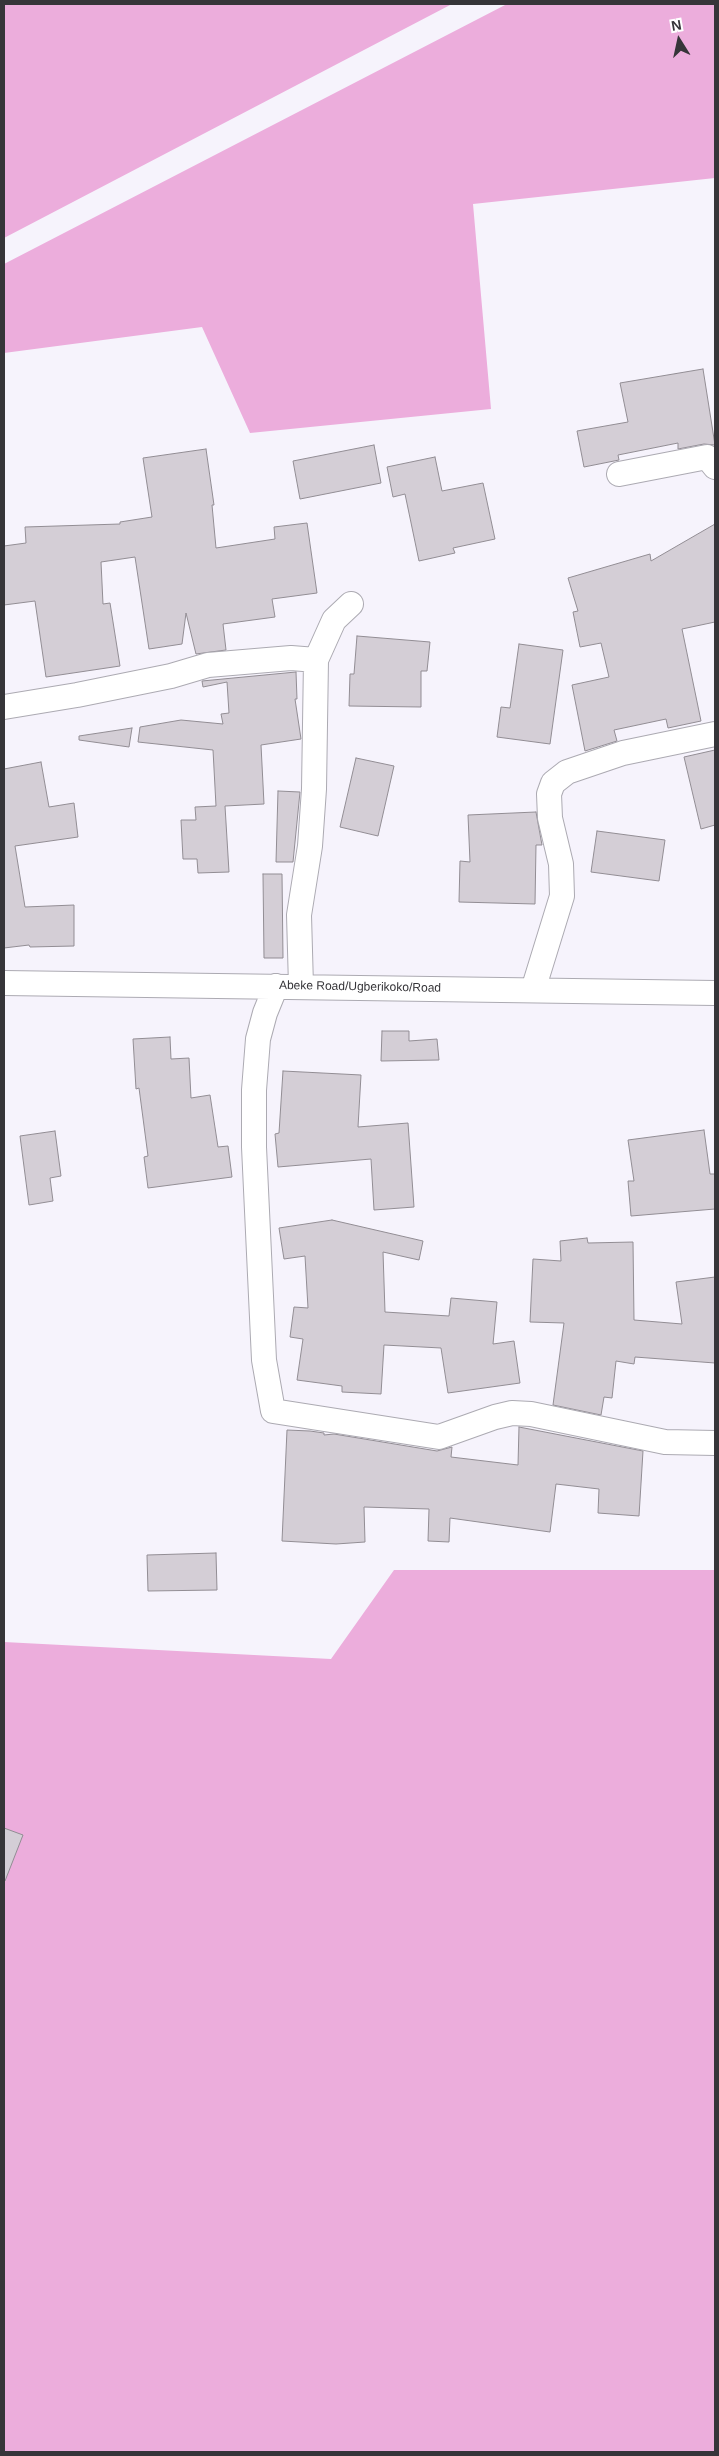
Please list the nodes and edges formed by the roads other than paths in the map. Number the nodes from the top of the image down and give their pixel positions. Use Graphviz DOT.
graph roads {
  1 [pos="715,467"];
  2 [pos="619,474"];
  3 [pos="351,604"];
  4 [pos="316,660"];
  5 [pos="4,707"];
  6 [pos="715,734"];
  7 [pos="4,982"];
  8 [pos="276,986"];
  9 [pos="300,986"];
  10 [pos="533,990"];
  11 [pos="715,993"];
  12 [pos="715,1444"];
  1 -- 2 [label="street"];
  3 -- 4 [label="street"];
  4 -- 5 [label="street"];
  4 -- 9 [label="street"];
  6 -- 10 [label="street"];
  7 -- 8 [label="street, Abeke Road/Ugberikoko/Road"];
  8 -- 9 [label="street, Abeke Road/Ugberikoko/Road"];
  8 -- 12 [label="street"];
  9 -- 10 [label="street, Abeke Road/Ugberikoko/Road"];
  10 -- 11 [label="street, Abeke Road/Ugberikoko/Road"];
}
